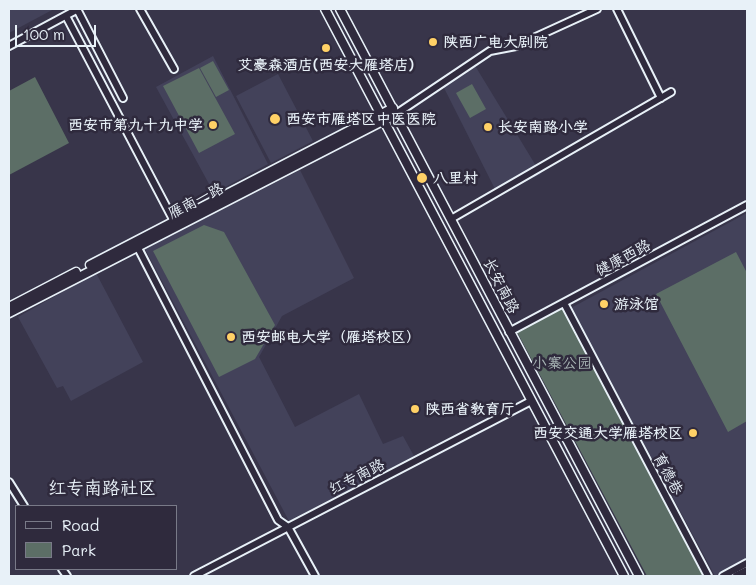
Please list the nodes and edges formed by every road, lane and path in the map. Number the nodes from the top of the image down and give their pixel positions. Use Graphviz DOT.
graph roads {
  1 [pos="77,9"];
  2 [pos="140,9"];
  3 [pos="325,9"];
  4 [pos="340,9"];
  5 [pos="597,9"];
  6 [pos="617,9"];
  7 [pos="66,16"];
  8 [pos="9,46"];
  9 [pos="174,70"];
  10 [pos="671,92"];
  11 [pos="123,98"];
  12 [pos="661,98"];
  13 [pos="394,111"];
  14 [pos="382,117"];
  15 [pos="747,205"];
  16 [pos="451,219"];
  17 [pos="175,223"];
  18 [pos="137,246"];
  19 [pos="564,303"];
  20 [pos="9,307"];
  21 [pos="9,313"];
  22 [pos="510,332"];
  23 [pos="531,401"];
  24 [pos="9,482"];
  25 [pos="23,505"];
  26 [pos="288,526"];
  27 [pos="747,563"];
  28 [pos="747,571"];
  29 [pos="194,576"];
  30 [pos="315,576"];
  31 [pos="624,576"];
  32 [pos="639,576"];
  33 [pos="708,576"];
  34 [pos="722,576"];
  35 [pos="737,576"];
  1 -- 7 [label="street"];
  1 -- 11 [label="street"];
  2 -- 9 [label="street"];
  3 -- 14 [label="main road, 长安南路"];
  4 -- 13 [label="main road, 长安南路"];
  5 -- 13 [label="street"];
  6 -- 12 [label="street"];
  7 -- 8 [label="street"];
  7 -- 17 [label="street"];
  10 -- 12 [label="street"];
  12 -- 16 [label="street"];
  13 -- 14 [label="main road, 雁南一路"];
  13 -- 16 [label="main road, 长安南路"];
  14 -- 17 [label="main road, 雁南一路"];
  14 -- 23 [label="main road, 长安南路"];
  15 -- 19 [label="street, 健康西路"];
  16 -- 22 [label="main road, 长安南路"];
  17 -- 18 [label="main road, 雁南一路"];
  17 -- 20 [label="main road, 雁南一路"];
  18 -- 21 [label="main road, 雁南一路"];
  18 -- 26 [label="street"];
  19 -- 22 [label="street, 健康西路"];
  19 -- 33 [label="street, 育德巷"];
  22 -- 32 [label="main road, 长安南路"];
  23 -- 26 [label="street, 红专南路"];
  23 -- 31 [label="main road, 长安南路"];
  24 -- 25 [label="street"];
  26 -- 29 [label="street, 红专南路"];
  26 -- 30 [label="street"];
  27 -- 34 [label="street"];
  28 -- 35 [label="main road"];
}
